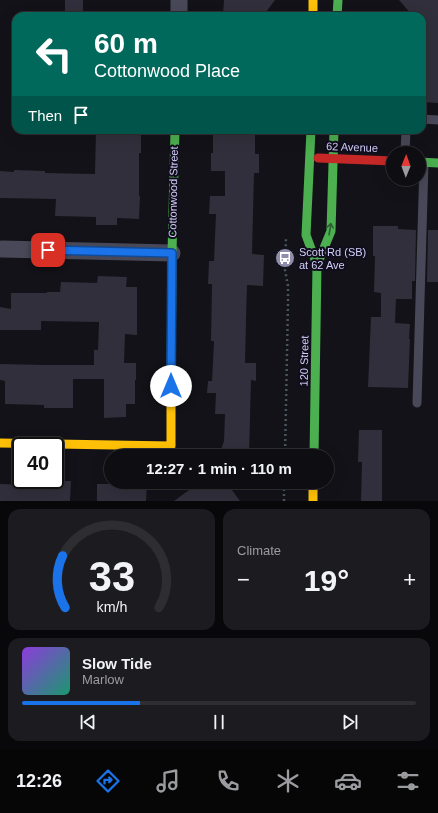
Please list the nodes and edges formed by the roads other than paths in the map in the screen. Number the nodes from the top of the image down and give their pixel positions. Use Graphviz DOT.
graph roads {
  1 [pos="179,0"];
  2 [pos="313,0"];
  3 [pos="338,0"];
  4 [pos="179,12"];
  5 [pos="313,12"];
  6 [pos="337,12"];
  7 [pos="426,119"];
  8 [pos="438,120"];
  9 [pos="175,134"];
  10 [pos="311,134"];
  11 [pos="334,134"];
  12 [pos="406,134"];
  13 [pos="405,146"];
  14 [pos="310,158"];
  15 [pos="333,159"];
  16 [pos="386,161"];
  17 [pos="426,162"];
  18 [pos="438,163"];
  19 [pos="421,186"];
  20 [pos="2,248"];
  21 [pos="172,253"];
  22 [pos="317,265"];
  23 [pos="418,403"];
  24 [pos="0,444"];
  25 [pos="314,449"];
  26 [pos="314,489"];
  27 [pos="313,501"];
  1 -- 4 [label="street"];
  2 -- 5 [label="street"];
  3 -- 6 [label="street"];
  7 -- 8 [label="lane"];
  9 -- 21 [label="street, Cottonwood Street"];
  10 -- 14 [label="street, 120 Street"];
  11 -- 15 [label="street, 120 Street"];
  12 -- 13 [label="lane"];
  14 -- 15 [label="street, 62 Avenue"];
  14 -- 22 [label="street, 120 Street"];
  15 -- 16 [label="street, 62 Avenue"];
  22 -- 15 [label="street, 120 Street, one-way"];
  17 -- 18 [label="street"];
  19 -- 23 [label="lane"];
  20 -- 21 [label="street"];
  21 -- 24 [label="street, Cottonwood Street"];
  22 -- 25 [label="street, 120 Street"];
  26 -- 27 [label="street"];
}
